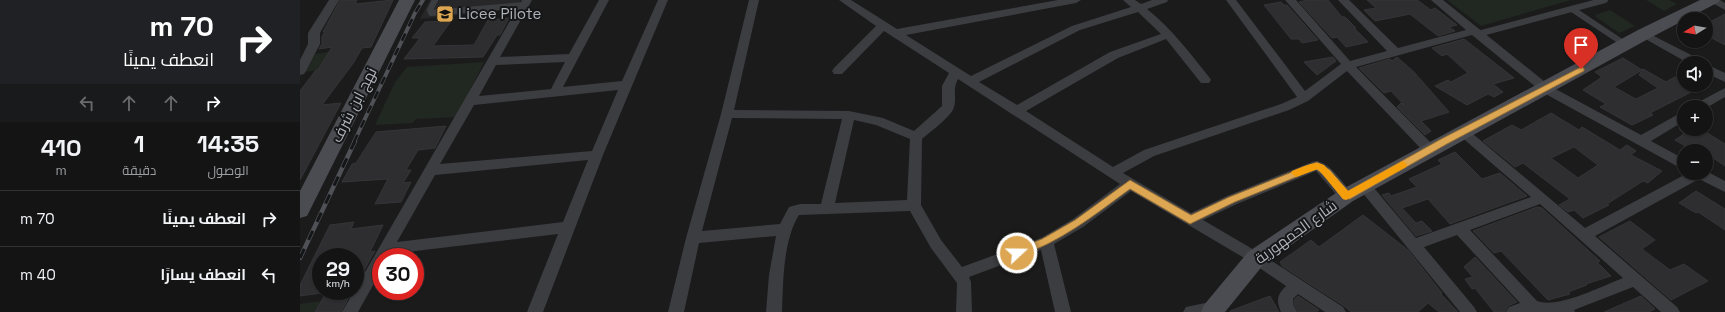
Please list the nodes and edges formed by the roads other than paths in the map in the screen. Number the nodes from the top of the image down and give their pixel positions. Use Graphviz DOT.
graph roads {
  1 [pos="334,0"];
  2 [pos="407,0"];
  3 [pos="435,0"];
  4 [pos="604,0"];
  5 [pos="663,0"];
  6 [pos="754,0"];
  7 [pos="844,0"];
  8 [pos="1076,0"];
  9 [pos="1128,0"];
  10 [pos="1163,0"];
  11 [pos="1231,0"];
  12 [pos="1290,0"];
  13 [pos="1343,0"];
  14 [pos="1436,0"];
  15 [pos="1605,0"];
  16 [pos="1712,0"];
  17 [pos="526,3"];
  18 [pos="1140,7"];
  19 [pos="1725,7"];
  20 [pos="1572,9"];
  21 [pos="883,25"];
  22 [pos="1476,32"];
  23 [pos="895,33"];
  24 [pos="1644,34"];
  25 [pos="1168,35"];
  26 [pos="1626,45"];
  27 [pos="1396,53"];
  28 [pos="1684,56"];
  29 [pos="573,58"];
  30 [pos="492,61"];
  31 [pos="1348,65"];
  32 [pos="300,71"];
  33 [pos="838,71"];
  34 [pos="956,72"];
  35 [pos="1713,72"];
  36 [pos="1725,78"];
  37 [pos="1205,80"];
  38 [pos="971,81"];
  39 [pos="625,85"];
  40 [pos="1546,89"];
  41 [pos="555,92"];
  42 [pos="1725,92"];
  43 [pos="1304,98"];
  44 [pos="470,100"];
  45 [pos="1711,100"];
  46 [pos="1017,111"];
  47 [pos="727,114"];
  48 [pos="849,115"];
  49 [pos="1677,120"];
  50 [pos="1463,132"];
  51 [pos="916,137"];
  52 [pos="1641,141"];
  53 [pos="1430,150"];
  54 [pos="596,155"];
  55 [pos="1677,160"];
  56 [pos="431,170"];
  57 [pos="1113,173"];
  58 [pos="1686,180"];
  59 [pos="1712,180"];
  60 [pos="1130,184"];
  61 [pos="1364,186"];
  62 [pos="1725,187"];
  63 [pos="1346,196"];
  64 [pos="1542,198"];
  65 [pos="914,205"];
  66 [pos="827,208"];
  67 [pos="300,210"];
  68 [pos="1190,220"];
  69 [pos="567,227"];
  70 [pos="1460,228"];
  71 [pos="786,229"];
  72 [pos="1584,235"];
  73 [pos="692,238"];
  74 [pos="1046,242"];
  75 [pos="1413,245"];
  76 [pos="387,248"];
  77 [pos="424,249"];
  78 [pos="1256,258"];
  79 [pos="372,274"];
  80 [pos="959,275"];
  81 [pos="1636,279"];
  82 [pos="1297,285"];
  83 [pos="1532,306"];
  84 [pos="1213,310"];
  85 [pos="1565,310"];
  86 [pos="350,312"];
  87 [pos="535,312"];
  88 [pos="676,312"];
  89 [pos="774,312"];
  90 [pos="964,312"];
  91 [pos="1064,312"];
  92 [pos="1191,312"];
  93 [pos="1289,312"];
  94 [pos="1338,312"];
  95 [pos="1469,312"];
  96 [pos="1514,312"];
  97 [pos="1672,312"];
  1 -- 32 [label="street"];
  2 -- 67 [label="main road, نهج ابن شرف"];
  3 -- 17 [label="lane"];
  4 -- 29 [label="street"];
  5 -- 39 [label="street"];
  6 -- 47 [label="street"];
  7 -- 21 [label="street"];
  8 -- 23 [label="street"];
  9 -- 18 [label="street"];
  10 -- 18 [label="street"];
  11 -- 43 [label="street"];
  12 -- 31 [label="street"];
  13 -- 27 [label="street"];
  14 -- 22 [label="street"];
  15 -- 20 [label="lane"];
  16 -- 19 [label="street"];
  16 -- 24 [label="main road, شارع الجمهورية"];
  17 -- 30 [label="street"];
  18 -- 25 [label="street"];
  18 -- 38 [label="street"];
  20 -- 22 [label="lane"];
  20 -- 26 [label="lane"];
  21 -- 23 [label="street"];
  21 -- 33 [label="street"];
  22 -- 27 [label="street"];
  22 -- 40 [label="street"];
  23 -- 34 [label="street"];
  24 -- 26 [label="main road, شارع الجمهورية"];
  24 -- 28 [label="street"];
  25 -- 37 [label="street"];
  25 -- 46 [label="street"];
  26 -- 40 [label="main road, شارع الجمهورية"];
  27 -- 31 [label="street"];
  29 -- 30 [label="street"];
  29 -- 41 [label="street"];
  30 -- 44 [label="street"];
  31 -- 43 [label="street"];
  31 -- 53 [label="street"];
  34 -- 38 [label="street"];
  34 -- 51 [label="street"];
  35 -- 36 [label="street"];
  38 -- 46 [label="street"];
  39 -- 41 [label="street"];
  39 -- 54 [label="street"];
  40 -- 50 [label="main road, شارع الجمهورية"];
  40 -- 52 [label="street"];
  41 -- 44 [label="street"];
  42 -- 45 [label="street"];
  43 -- 57 [label="street"];
  44 -- 56 [label="street"];
  46 -- 57 [label="street"];
  47 -- 48 [label="street"];
  47 -- 73 [label="street"];
  48 -- 51 [label="street"];
  48 -- 66 [label="street"];
  49 -- 52 [label="street"];
  50 -- 53 [label="main road, شارع الجمهورية"];
  50 -- 64 [label="street"];
  51 -- 65 [label="street"];
  52 -- 55 [label="street"];
  53 -- 61 [label="main road, شارع الجمهورية"];
  54 -- 56 [label="street"];
  54 -- 69 [label="street"];
  56 -- 76 [label="street"];
  57 -- 60 [label="street"];
  58 -- 72 [label="street"];
  59 -- 62 [label="street"];
  60 -- 68 [label="street"];
  60 -- 74 [label="street"];
  61 -- 63 [label="main road, شارع الجمهورية"];
  61 -- 75 [label="street"];
  63 -- 68 [label="street"];
  63 -- 78 [label="main road, شارع الجمهورية"];
  64 -- 70 [label="street"];
  64 -- 72 [label="street"];
  65 -- 66 [label="street"];
  65 -- 80 [label="street"];
  66 -- 71 [label="street"];
  68 -- 78 [label="street"];
  69 -- 77 [label="street"];
  69 -- 87 [label="street"];
  70 -- 75 [label="street"];
  70 -- 83 [label="street"];
  71 -- 73 [label="street"];
  71 -- 89 [label="street"];
  72 -- 81 [label="street"];
  73 -- 88 [label="street"];
  74 -- 80 [label="street"];
  74 -- 91 [label="street"];
  75 -- 95 [label="street"];
  78 -- 82 [label="street"];
  78 -- 84 [label="main road, شارع الجمهورية"];
  79 -- 86 [label="street"];
  80 -- 90 [label="street"];
  81 -- 85 [label="street"];
  81 -- 97 [label="street"];
  82 -- 93 [label="street"];
  82 -- 94 [label="street"];
  83 -- 85 [label="street"];
  83 -- 96 [label="street"];
  84 -- 92 [label="street"];
}
